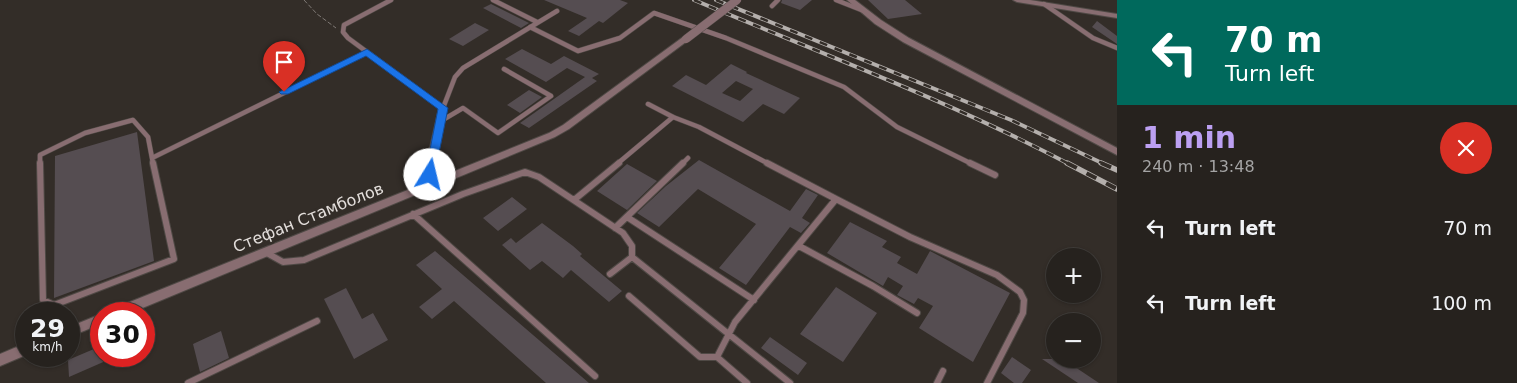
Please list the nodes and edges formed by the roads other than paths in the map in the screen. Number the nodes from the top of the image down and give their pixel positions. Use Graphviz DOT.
graph roads {
  1 [pos="390,0"];
  2 [pos="493,0"];
  3 [pos="738,0"];
  4 [pos="778,0"];
  5 [pos="836,0"];
  6 [pos="851,0"];
  7 [pos="1017,0"];
  8 [pos="1044,4"];
  9 [pos="772,6"];
  10 [pos="557,11"];
  11 [pos="866,12"];
  12 [pos="1117,16"];
  13 [pos="537,22"];
  14 [pos="530,26"];
  15 [pos="1117,48"];
  16 [pos="367,52"];
  17 [pos="504,69"];
  18 [pos="648,104"];
  19 [pos="443,108"];
  20 [pos="673,117"];
  21 [pos="441,121"];
  22 [pos="1117,152"];
  23 [pos="152,158"];
  24 [pos="688,158"];
  25 [pos="994,175"];
  26 [pos="431,185"];
  27 [pos="836,199"];
  28 [pos="574,200"];
  29 [pos="413,214"];
  30 [pos="627,217"];
  31 [pos="615,228"];
  32 [pos="799,246"];
  33 [pos="265,252"];
  34 [pos="632,257"];
  35 [pos="610,274"];
  36 [pos="629,296"];
  37 [pos="754,300"];
  38 [pos="143,302"];
  39 [pos="918,313"];
  40 [pos="317,321"];
  41 [pos="728,333"];
  42 [pos="15,354"];
  43 [pos="717,357"];
  44 [pos="0,360"];
  45 [pos="943,372"];
  46 [pos="595,376"];
  47 [pos="188,383"];
  48 [pos="747,383"];
  49 [pos="790,383"];
  50 [pos="937,383"];
  51 [pos="987,383"];
  1 -- 16 [label="lane"];
  2 -- 13 [label="lane"];
  3 -- 26 [label="street, Стефан Стамболов, bridge"];
  4 -- 9 [label="lane"];
  5 -- 11 [label="lane"];
  6 -- 11 [label="street"];
  7 -- 8 [label="street"];
  8 -- 12 [label="street"];
  8 -- 15 [label="lane"];
  10 -- 13 [label="lane"];
  11 -- 22 [label="street"];
  13 -- 14 [label="lane"];
  14 -- 19 [label="lane"];
  14 -- 25 [label="lane"];
  16 -- 19 [label="lane"];
  16 -- 23 [label="lane"];
  17 -- 21 [label="lane"];
  18 -- 20 [label="lane"];
  19 -- 21 [label="street"];
  20 -- 27 [label="lane"];
  20 -- 28 [label="lane"];
  21 -- 26 [label="street"];
  23 -- 23 [label="lane"];
  24 -- 30 [label="lane"];
  26 -- 33 [label="street, Стефан Стамболов"];
  27 -- 32 [label="lane"];
  27 -- 51 [label="lane"];
  28 -- 29 [label="lane"];
  28 -- 31 [label="lane"];
  29 -- 33 [label="lane"];
  29 -- 46 [label="lane"];
  30 -- 31 [label="lane"];
  30 -- 37 [label="lane"];
  31 -- 34 [label="lane"];
  32 -- 37 [label="lane"];
  32 -- 39 [label="lane"];
  33 -- 38 [label="street, Стефан Стамболов"];
  34 -- 35 [label="lane"];
  34 -- 41 [label="lane"];
  36 -- 43 [label="lane"];
  37 -- 41 [label="lane"];
  40 -- 47 [label="lane"];
  41 -- 43 [label="lane"];
  41 -- 49 [label="lane"];
  42 -- 44 [label="street"];
  43 -- 48 [label="lane"];
  45 -- 50 [label="lane"];
}
